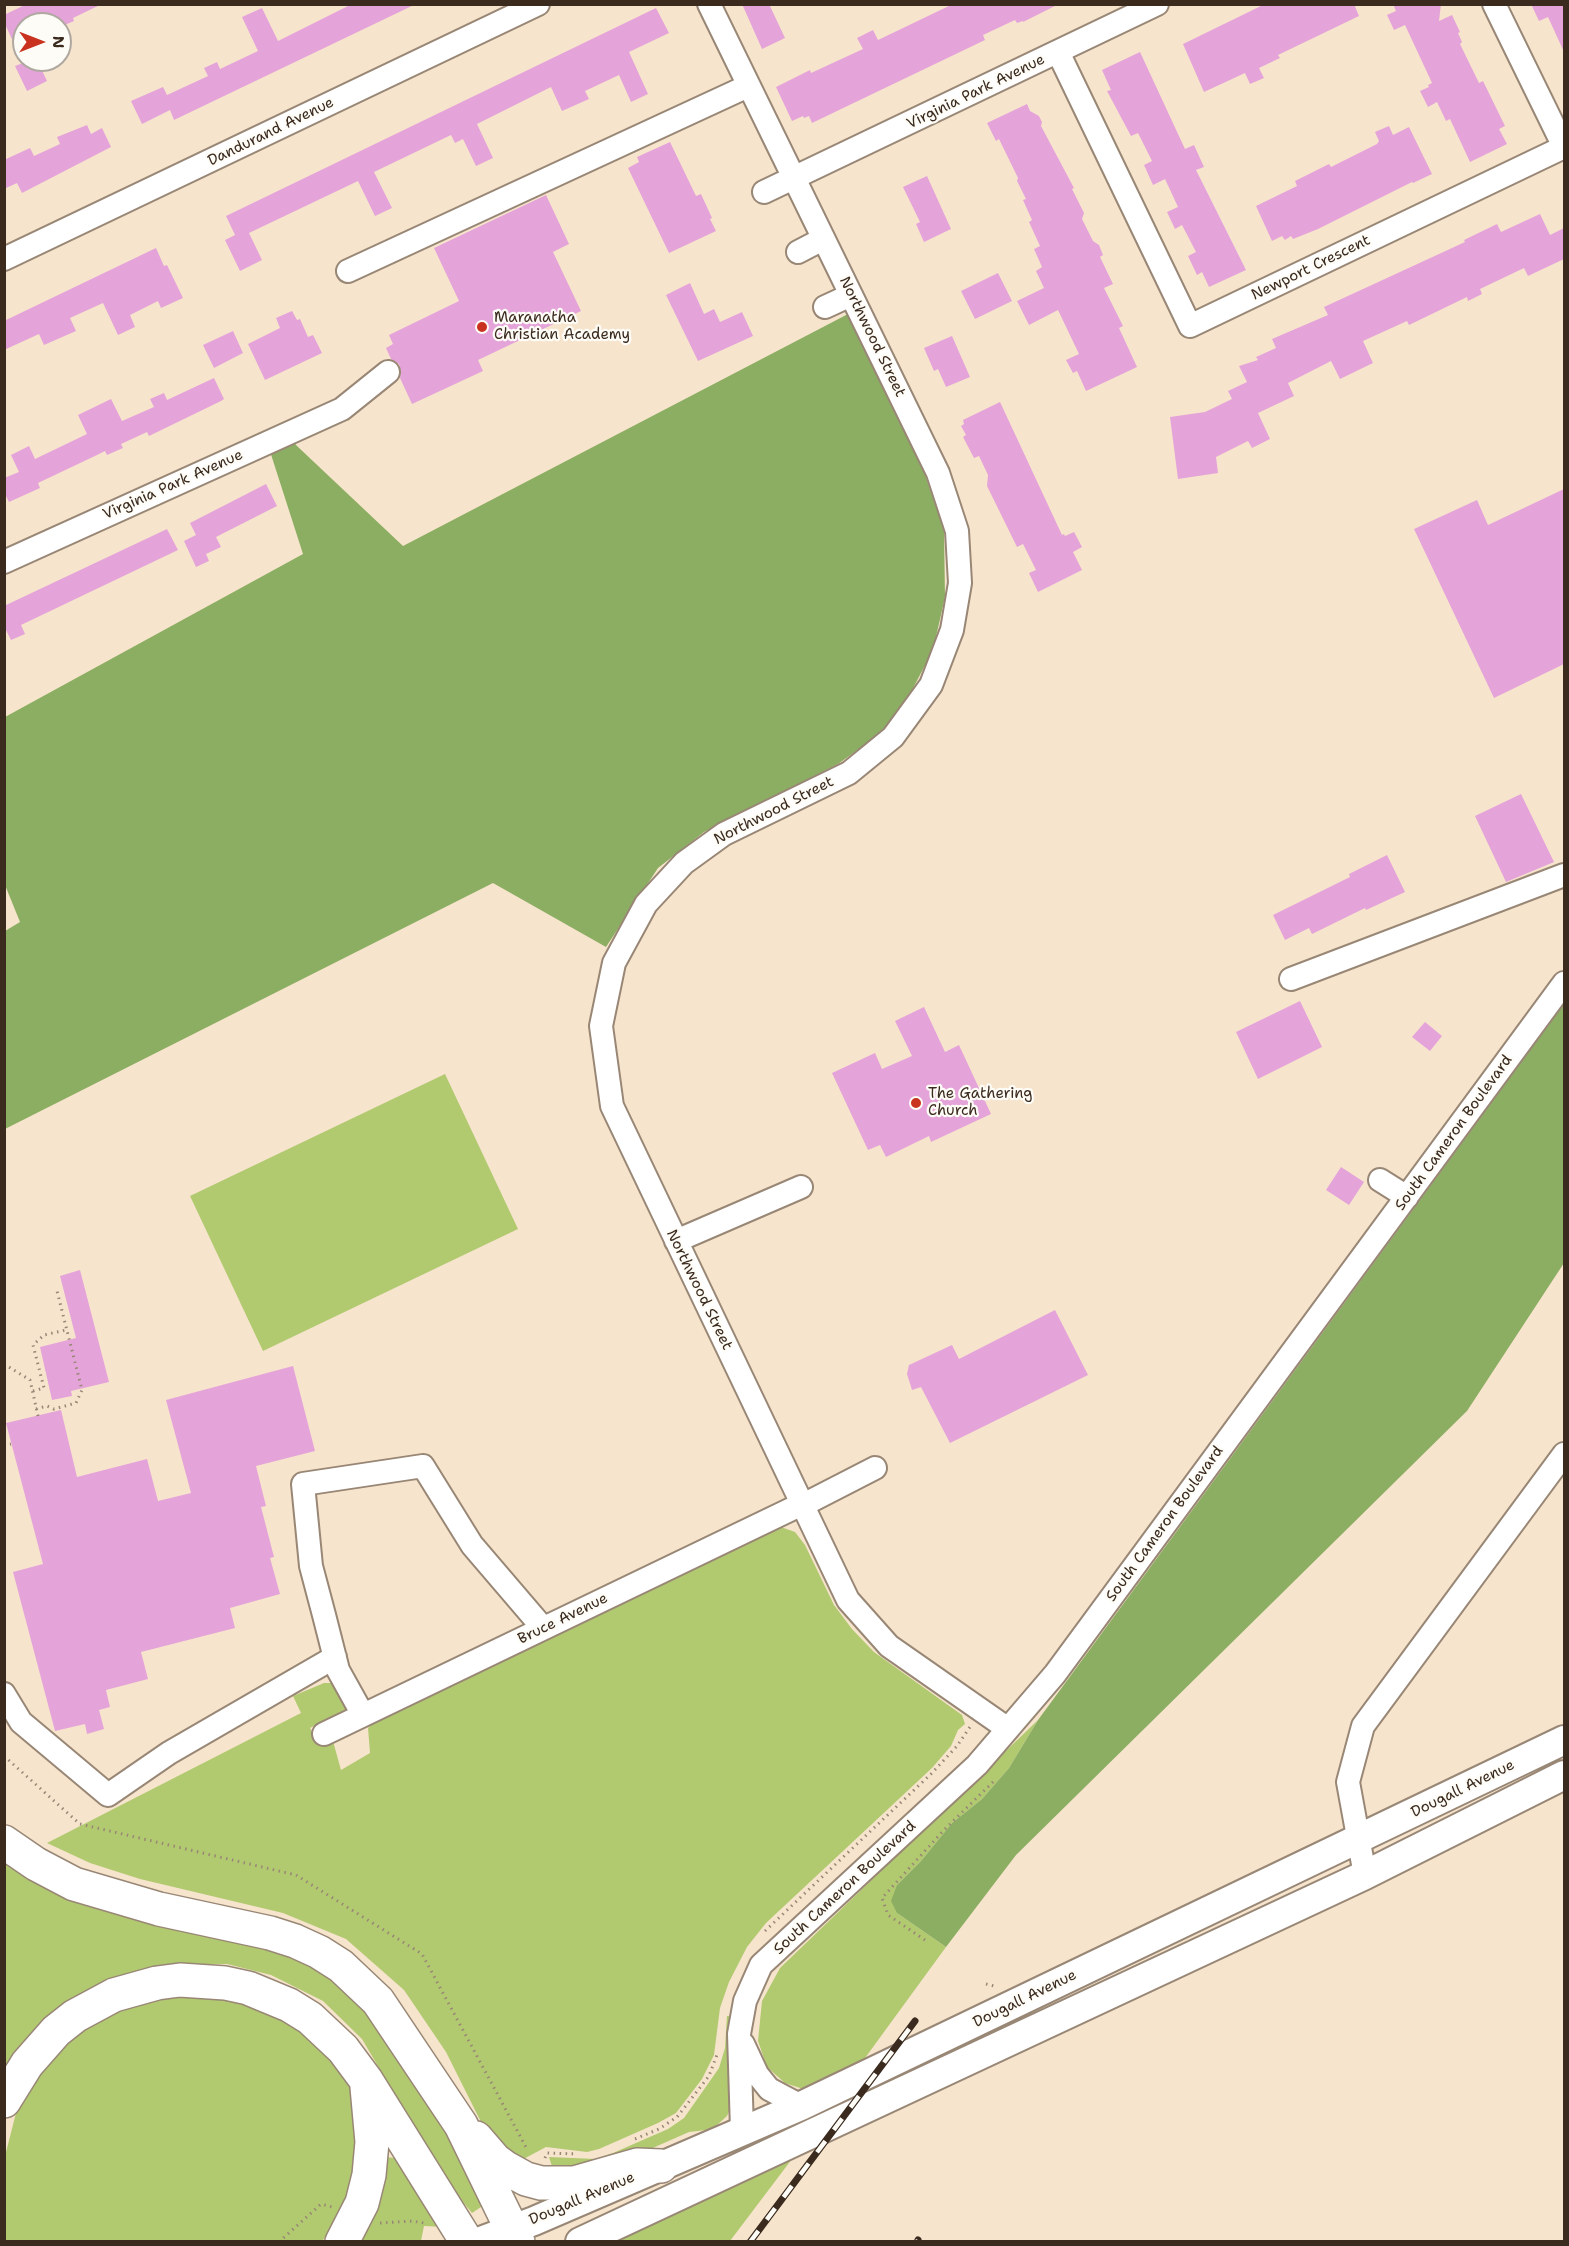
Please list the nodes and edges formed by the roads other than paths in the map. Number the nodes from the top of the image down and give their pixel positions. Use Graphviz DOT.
graph roads {
  1 [pos="538,4"];
  2 [pos="709,4"];
  3 [pos="1157,4"];
  4 [pos="1494,4"];
  5 [pos="1058,52"];
  6 [pos="748,86"];
  7 [pos="794,179"];
  8 [pos="765,192"];
  9 [pos="823,239"];
  10 [pos="798,252"];
  11 [pos="4,259"];
  12 [pos="348,271"];
  13 [pos="851,295"];
  14 [pos="825,307"];
  15 [pos="388,372"];
  16 [pos="4,562"];
  17 [pos="1564,875"];
  18 [pos="1291,979"];
  19 [pos="1564,983"];
  20 [pos="1380,1180"];
  21 [pos="801,1186"];
  22 [pos="1407,1197"];
  23 [pos="676,1241"];
  24 [pos="1564,1454"];
  25 [pos="875,1468"];
  26 [pos="802,1504"];
  27 [pos="543,1628"];
  28 [pos="335,1657"];
  29 [pos="4,1694"];
  30 [pos="363,1715"];
  31 [pos="1008,1729"];
  32 [pos="324,1734"];
  33 [pos="1564,1740"];
  34 [pos="1564,1775"];
  35 [pos="1358,1840"];
  36 [pos="4,1842"];
  37 [pos="1365,1875"];
  38 [pos="739,2034"];
  39 [pos="366,2080"];
  40 [pos="4,2101"];
  41 [pos="801,2106"];
  42 [pos="461,2125"];
  43 [pos="742,2130"];
  44 [pos="661,2166"];
  45 [pos="514,2235"];
  46 [pos="342,2241"];
  47 [pos="467,2241"];
  48 [pos="478,2241"];
  49 [pos="580,2241"];
  1 -- 11 [label="street, Dandurand Avenue"];
  2 -- 6 [label="street, Northwood Street"];
  3 -- 5 [label="street, Virginia Park Avenue"];
  4 -- 5 [label="street, Newport Crescent"];
  5 -- 7 [label="street, Virginia Park Avenue"];
  6 -- 7 [label="street, Northwood Street"];
  6 -- 12 [label="street"];
  7 -- 8 [label="street, Virginia Park Avenue"];
  7 -- 9 [label="street, Northwood Street"];
  9 -- 10 [label="street"];
  9 -- 13 [label="street, Northwood Street"];
  13 -- 14 [label="street"];
  13 -- 23 [label="street, Northwood Street"];
  15 -- 16 [label="street, Virginia Park Avenue"];
  17 -- 18 [label="street"];
  19 -- 22 [label="street, South Cameron Boulevard"];
  20 -- 22 [label="street"];
  21 -- 23 [label="street"];
  22 -- 31 [label="street, South Cameron Boulevard"];
  23 -- 26 [label="street, Northwood Street"];
  24 -- 35 [label="street"];
  25 -- 26 [label="street, Bruce Avenue"];
  26 -- 27 [label="street, Bruce Avenue"];
  26 -- 31 [label="street, Northwood Street"];
  27 -- 28 [label="street"];
  27 -- 30 [label="street, Bruce Avenue"];
  28 -- 29 [label="street"];
  28 -- 30 [label="street"];
  30 -- 32 [label="street, Bruce Avenue"];
  31 -- 38 [label="street, South Cameron Boulevard"];
  33 -- 35 [label="main road, Dougall Avenue"];
  34 -- 37 [label="main road, Dougall Avenue"];
  35 -- 37 [label="street"];
  35 -- 41 [label="main road, Dougall Avenue"];
  36 -- 42 [label="highway"];
  37 -- 49 [label="main road, Dougall Avenue"];
  38 -- 41 [label="street"];
  38 -- 43 [label="street, South Cameron Boulevard"];
  39 -- 40 [label="highway"];
  39 -- 46 [label="highway"];
  39 -- 47 [label="highway"];
  41 -- 43 [label="main road, Dougall Avenue"];
  42 -- 44 [label="highway"];
  42 -- 45 [label="highway"];
  43 -- 44 [label="main road, Dougall Avenue"];
  44 -- 45 [label="main road, Dougall Avenue"];
  45 -- 48 [label="main road, Dougall Avenue"];
}
